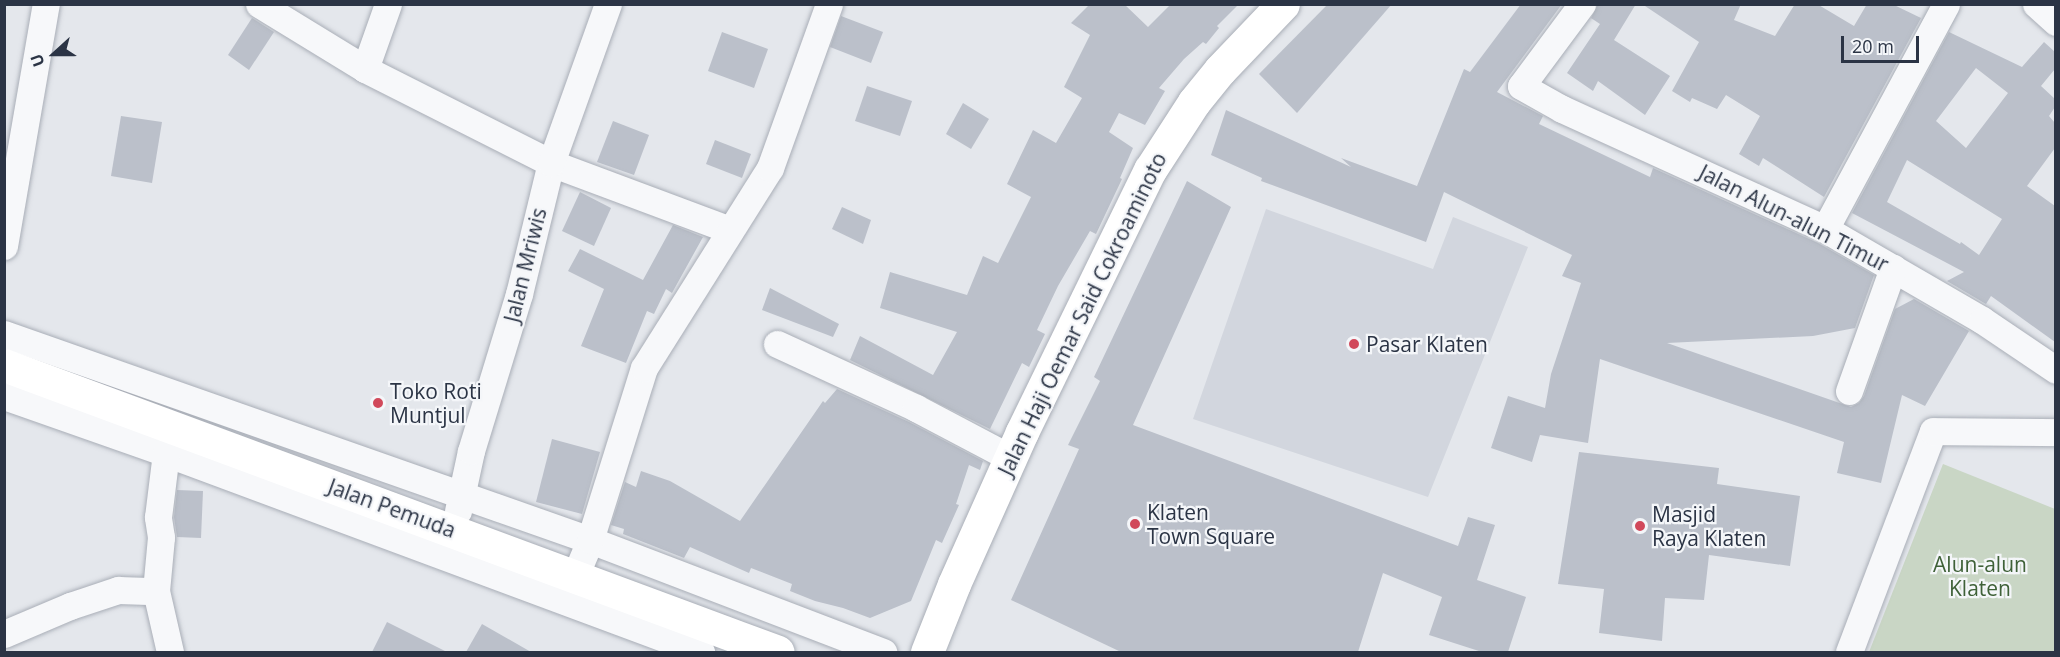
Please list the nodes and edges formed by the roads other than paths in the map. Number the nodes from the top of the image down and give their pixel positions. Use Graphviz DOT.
graph roads {
  1 [pos="46,4"];
  2 [pos="259,4"];
  3 [pos="388,4"];
  4 [pos="608,4"];
  5 [pos="829,4"];
  6 [pos="1283,4"];
  7 [pos="1582,4"];
  8 [pos="1946,4"];
  9 [pos="2036,4"];
  10 [pos="2055,22"];
  11 [pos="365,69"];
  12 [pos="551,163"];
  13 [pos="1825,229"];
  14 [pos="730,230"];
  15 [pos="4,246"];
  16 [pos="1893,268"];
  17 [pos="4,334"];
  18 [pos="777,344"];
  19 [pos="4,365"];
  20 [pos="2055,370"];
  21 [pos="1849,391"];
  22 [pos="4,396"];
  23 [pos="2055,432"];
  24 [pos="170,441"];
  25 [pos="1011,458"];
  26 [pos="463,495"];
  27 [pos="452,530"];
  28 [pos="590,540"];
  29 [pos="575,576"];
  30 [pos="156,591"];
  31 [pos="648,623"];
  32 [pos="4,634"];
  33 [pos="170,652"];
  34 [pos="701,652"];
  35 [pos="778,652"];
  36 [pos="883,652"];
  37 [pos="927,652"];
  38 [pos="1849,652"];
  1 -- 15 [label="street"];
  2 -- 11 [label="street"];
  3 -- 11 [label="street"];
  4 -- 12 [label="street, Jalan Mriwis"];
  5 -- 14 [label="street"];
  6 -- 25 [label="main road, Jalan Haji Oemar Said Cokroaminoto"];
  7 -- 13 [label="street, Jalan Alun-alun Timur"];
  8 -- 13 [label="street"];
  9 -- 10 [label="street"];
  11 -- 12 [label="street"];
  12 -- 14 [label="street"];
  12 -- 26 [label="street, Jalan Mriwis"];
  13 -- 16 [label="street, Jalan Alun-alun Timur"];
  14 -- 28 [label="street"];
  16 -- 20 [label="street, Jalan Alun-alun Timur"];
  16 -- 21 [label="street"];
  17 -- 26 [label="street"];
  18 -- 25 [label="street"];
  19 -- 24 [label="main road, Jalan Pemuda"];
  22 -- 24 [label="street"];
  23 -- 38 [label="street"];
  24 -- 27 [label="main road, Jalan Pemuda"];
  24 -- 30 [label="street"];
  24 -- 31 [label="street"];
  25 -- 37 [label="main road, Jalan Haji Oemar Said Cokroaminoto"];
  26 -- 27 [label="street, Jalan Mriwis"];
  26 -- 28 [label="street"];
  27 -- 29 [label="main road, Jalan Pemuda"];
  28 -- 29 [label="street"];
  28 -- 36 [label="street"];
  29 -- 31 [label="main road, Jalan Pemuda"];
  30 -- 32 [label="street"];
  30 -- 33 [label="street"];
  31 -- 34 [label="street"];
  31 -- 35 [label="main road, Jalan Pemuda"];
}
